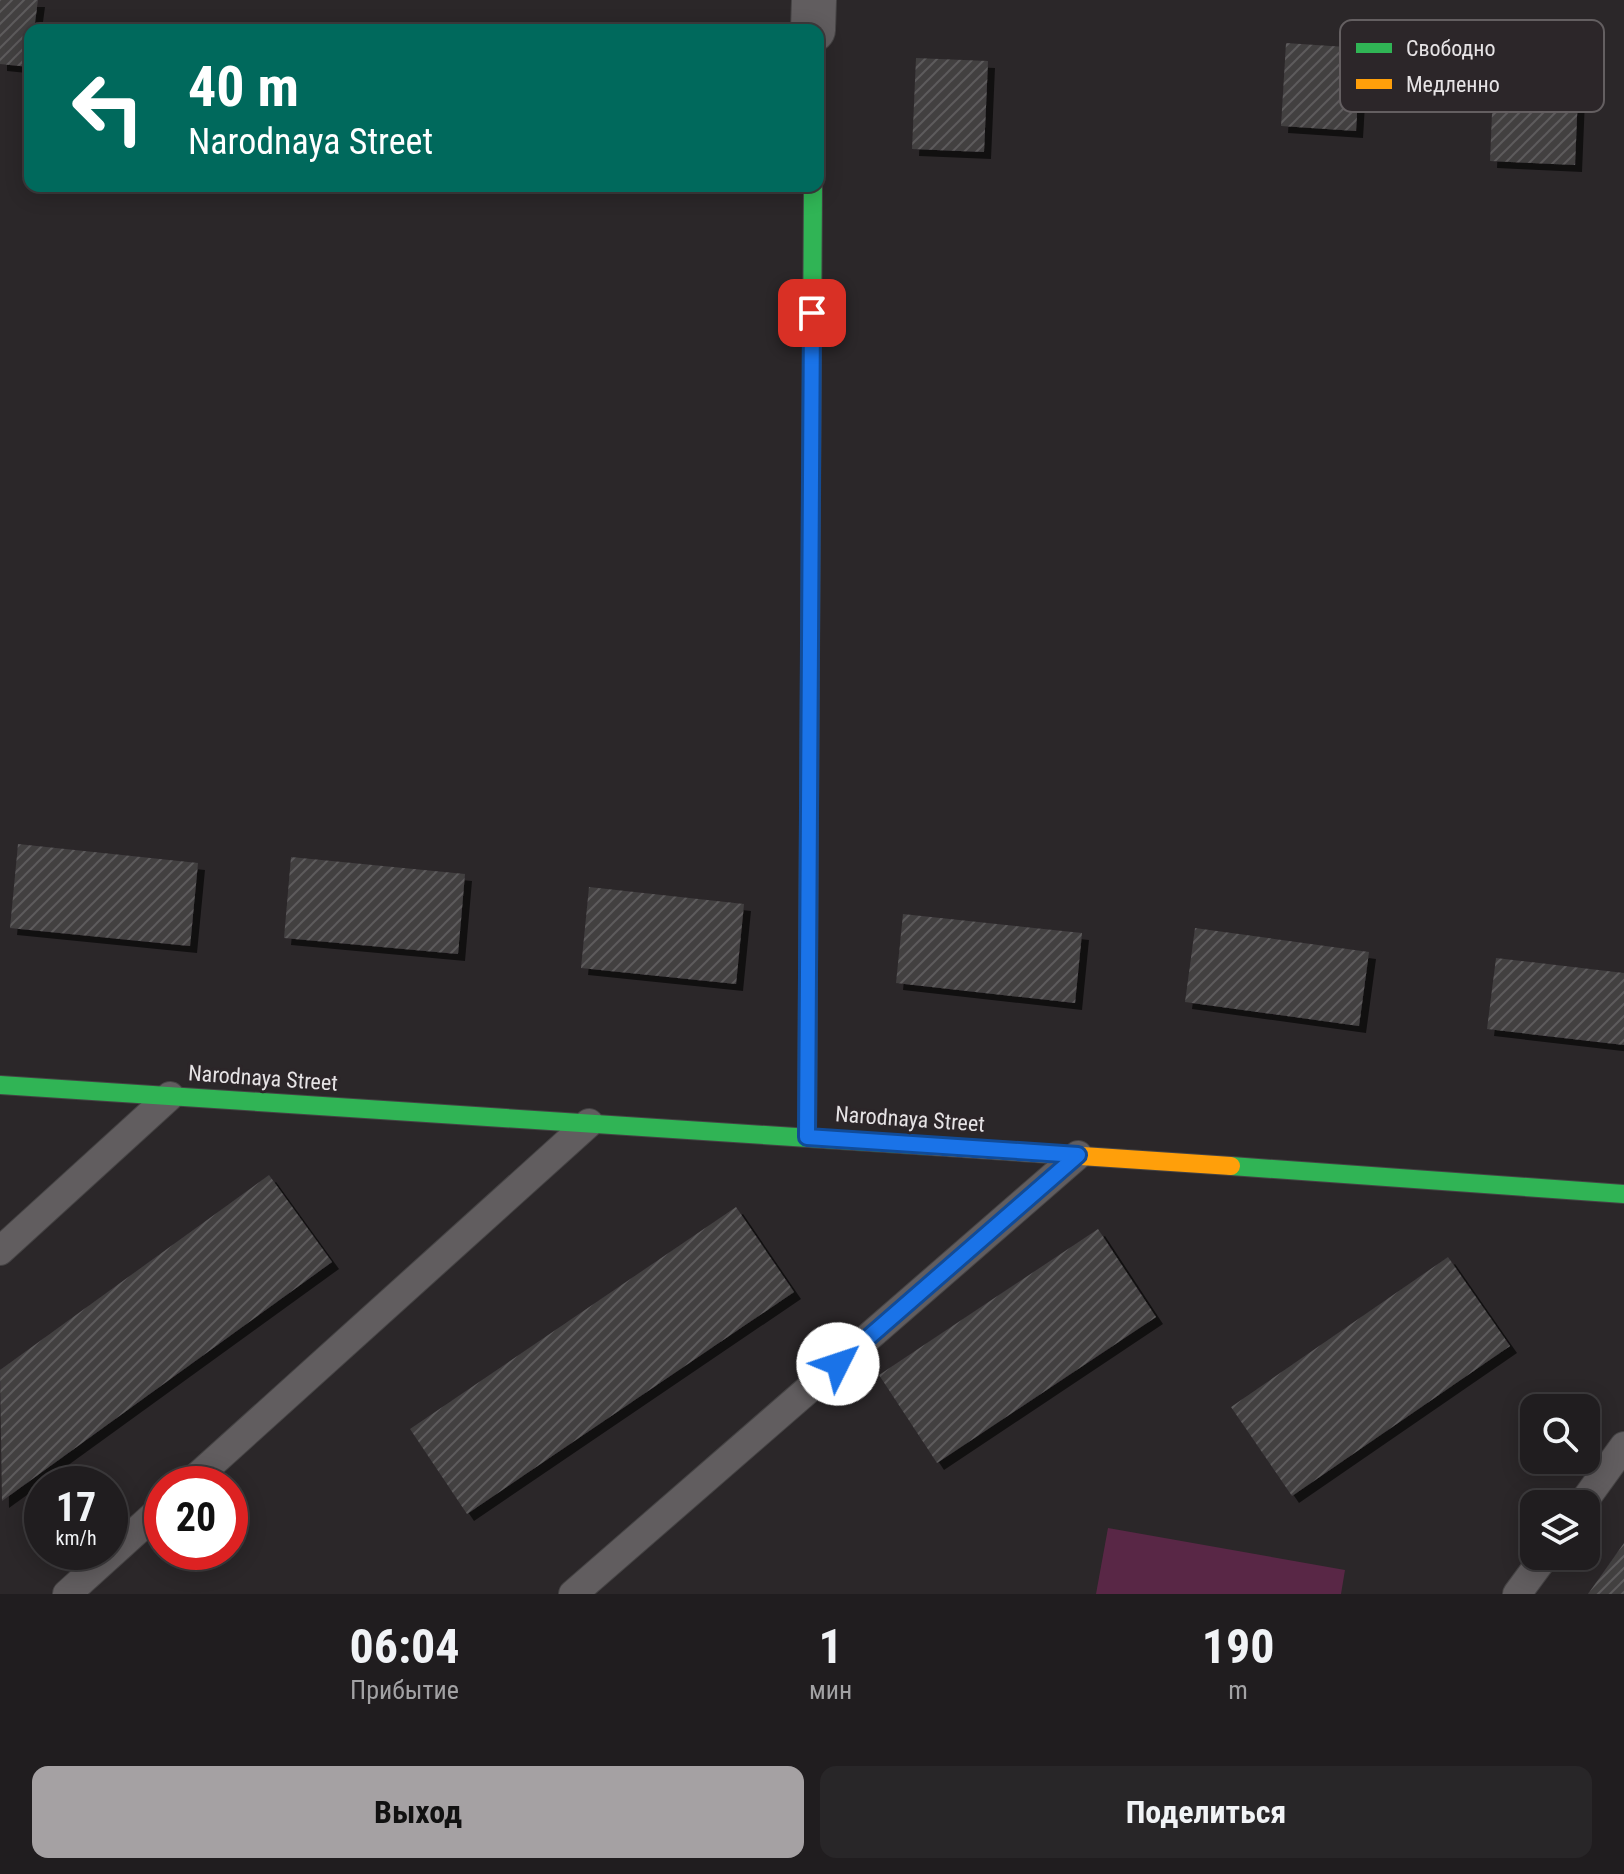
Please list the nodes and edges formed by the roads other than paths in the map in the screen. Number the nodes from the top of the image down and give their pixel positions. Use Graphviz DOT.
graph roads {
  1 [pos="814,0"];
  2 [pos="813,24"];
  3 [pos="813,192"];
  4 [pos="0,1085"];
  5 [pos="170,1096"];
  6 [pos="589,1123"];
  7 [pos="807,1137"];
  8 [pos="1078,1155"];
  9 [pos="1624,1194"];
  10 [pos="0,1251"];
  11 [pos="1624,1446"];
  12 [pos="209,1466"];
  13 [pos="1592,1490"];
  14 [pos="144,1524"];
  15 [pos="1535,1570"];
  16 [pos="67,1594"];
  17 [pos="573,1594"];
  18 [pos="1517,1594"];
  1 -- 2 [label="street"];
  3 -- 7 [label="main road"];
  4 -- 5 [label="main road, Narodnaya Street"];
  5 -- 6 [label="main road, Narodnaya Street"];
  5 -- 10 [label="lane"];
  6 -- 7 [label="main road, Narodnaya Street"];
  6 -- 12 [label="lane"];
  7 -- 8 [label="main road, Narodnaya Street"];
  8 -- 9 [label="main road, Narodnaya Street"];
  8 -- 17 [label="lane"];
  11 -- 13 [label="lane"];
  14 -- 16 [label="lane"];
  15 -- 18 [label="lane"];
}
